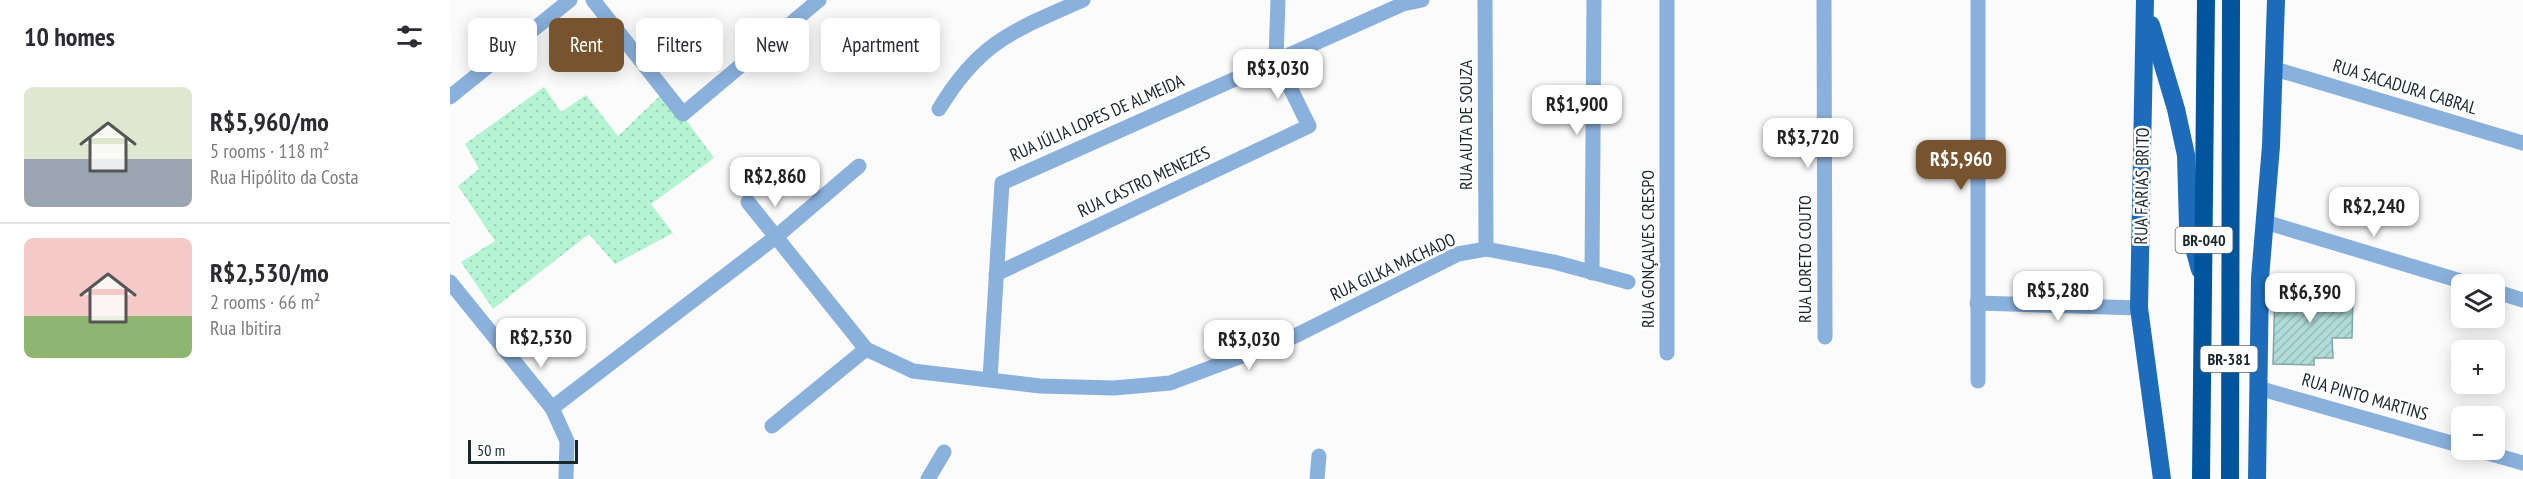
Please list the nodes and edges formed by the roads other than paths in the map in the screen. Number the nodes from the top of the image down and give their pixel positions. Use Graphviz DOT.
graph roads {
  1 [pos="570,0"];
  2 [pos="593,0"];
  3 [pos="819,0"];
  4 [pos="1083,0"];
  5 [pos="1278,0"];
  6 [pos="1422,0"];
  7 [pos="1485,0"];
  8 [pos="1594,0"];
  9 [pos="1667,0"];
  10 [pos="1824,0"];
  11 [pos="1978,0"];
  12 [pos="2145,0"];
  13 [pos="2206,0"];
  14 [pos="2231,0"];
  15 [pos="2276,0"];
  16 [pos="1276,59"];
  17 [pos="2275,69"];
  18 [pos="450,97"];
  19 [pos="939,109"];
  20 [pos="2523,143"];
  21 [pos="859,166"];
  22 [pos="748,202"];
  23 [pos="2265,222"];
  24 [pos="777,236"];
  25 [pos="2230,239"];
  26 [pos="1486,249"];
  27 [pos="1592,273"];
  28 [pos="996,274"];
  29 [pos="2451,278"];
  30 [pos="450,282"];
  31 [pos="1629,282"];
  32 [pos="2204,283"];
  33 [pos="2505,294"];
  34 [pos="2523,300"];
  35 [pos="1977,303"];
  36 [pos="2139,308"];
  37 [pos="1825,337"];
  38 [pos="866,349"];
  39 [pos="1667,353"];
  40 [pos="990,379"];
  41 [pos="1978,381"];
  42 [pos="2258,388"];
  43 [pos="552,408"];
  44 [pos="772,426"];
  45 [pos="2451,443"];
  46 [pos="944,452"];
  47 [pos="1319,456"];
  48 [pos="2505,459"];
  49 [pos="2523,464"];
  50 [pos="566,479"];
  51 [pos="928,479"];
  52 [pos="1317,479"];
  53 [pos="2162,479"];
  54 [pos="2201,479"];
  55 [pos="2230,479"];
  56 [pos="2258,479"];
  1 -- 18 [label="street"];
  2 -- 3 [label="street"];
  4 -- 19 [label="street"];
  5 -- 16 [label="street"];
  6 -- 16 [label="street, RUA JÚLIA LOPES DE ALMEIDA"];
  7 -- 26 [label="street, RUA AUTA DE SOUZA"];
  8 -- 27 [label="street"];
  9 -- 39 [label="street, RUA GONÇALVES CRESPO"];
  10 -- 37 [label="street, RUA LORETO COUTO"];
  11 -- 35 [label="street"];
  12 -- 32 [label="main road"];
  12 -- 36 [label="main road, RUA FARIAS BRITO"];
  13 -- 32 [label="highway, BR-040"];
  14 -- 25 [label="highway, BR-040"];
  15 -- 17 [label="main road"];
  16 -- 28 [label="street, RUA JÚLIA LOPES DE ALMEIDA"];
  16 -- 28 [label="street, RUA CASTRO MENEZES"];
  17 -- 20 [label="street, RUA SACADURA CABRAL"];
  17 -- 23 [label="main road"];
  21 -- 24 [label="street"];
  22 -- 24 [label="street"];
  23 -- 29 [label="street"];
  23 -- 42 [label="main road"];
  24 -- 38 [label="street"];
  24 -- 43 [label="street"];
  25 -- 55 [label="highway, BR-381"];
  26 -- 27 [label="street, RUA GILKA MACHADO"];
  26 -- 40 [label="street, RUA GILKA MACHADO"];
  27 -- 31 [label="street, RUA GILKA MACHADO"];
  28 -- 40 [label="street, RUA JÚLIA LOPES DE ALMEIDA"];
  30 -- 43 [label="street"];
  32 -- 54 [label="highway, BR-040"];
  33 -- 34 [label="street"];
  35 -- 36 [label="street"];
  35 -- 41 [label="street"];
  36 -- 53 [label="main road, RUA FARIAS BRITO"];
  38 -- 40 [label="street, RUA GILKA MACHADO"];
  38 -- 44 [label="street"];
  42 -- 45 [label="street, RUA PINTO MARTINS"];
  42 -- 56 [label="main road"];
  43 -- 50 [label="street"];
  46 -- 51 [label="street"];
  47 -- 52 [label="street"];
  48 -- 49 [label="street"];
}
